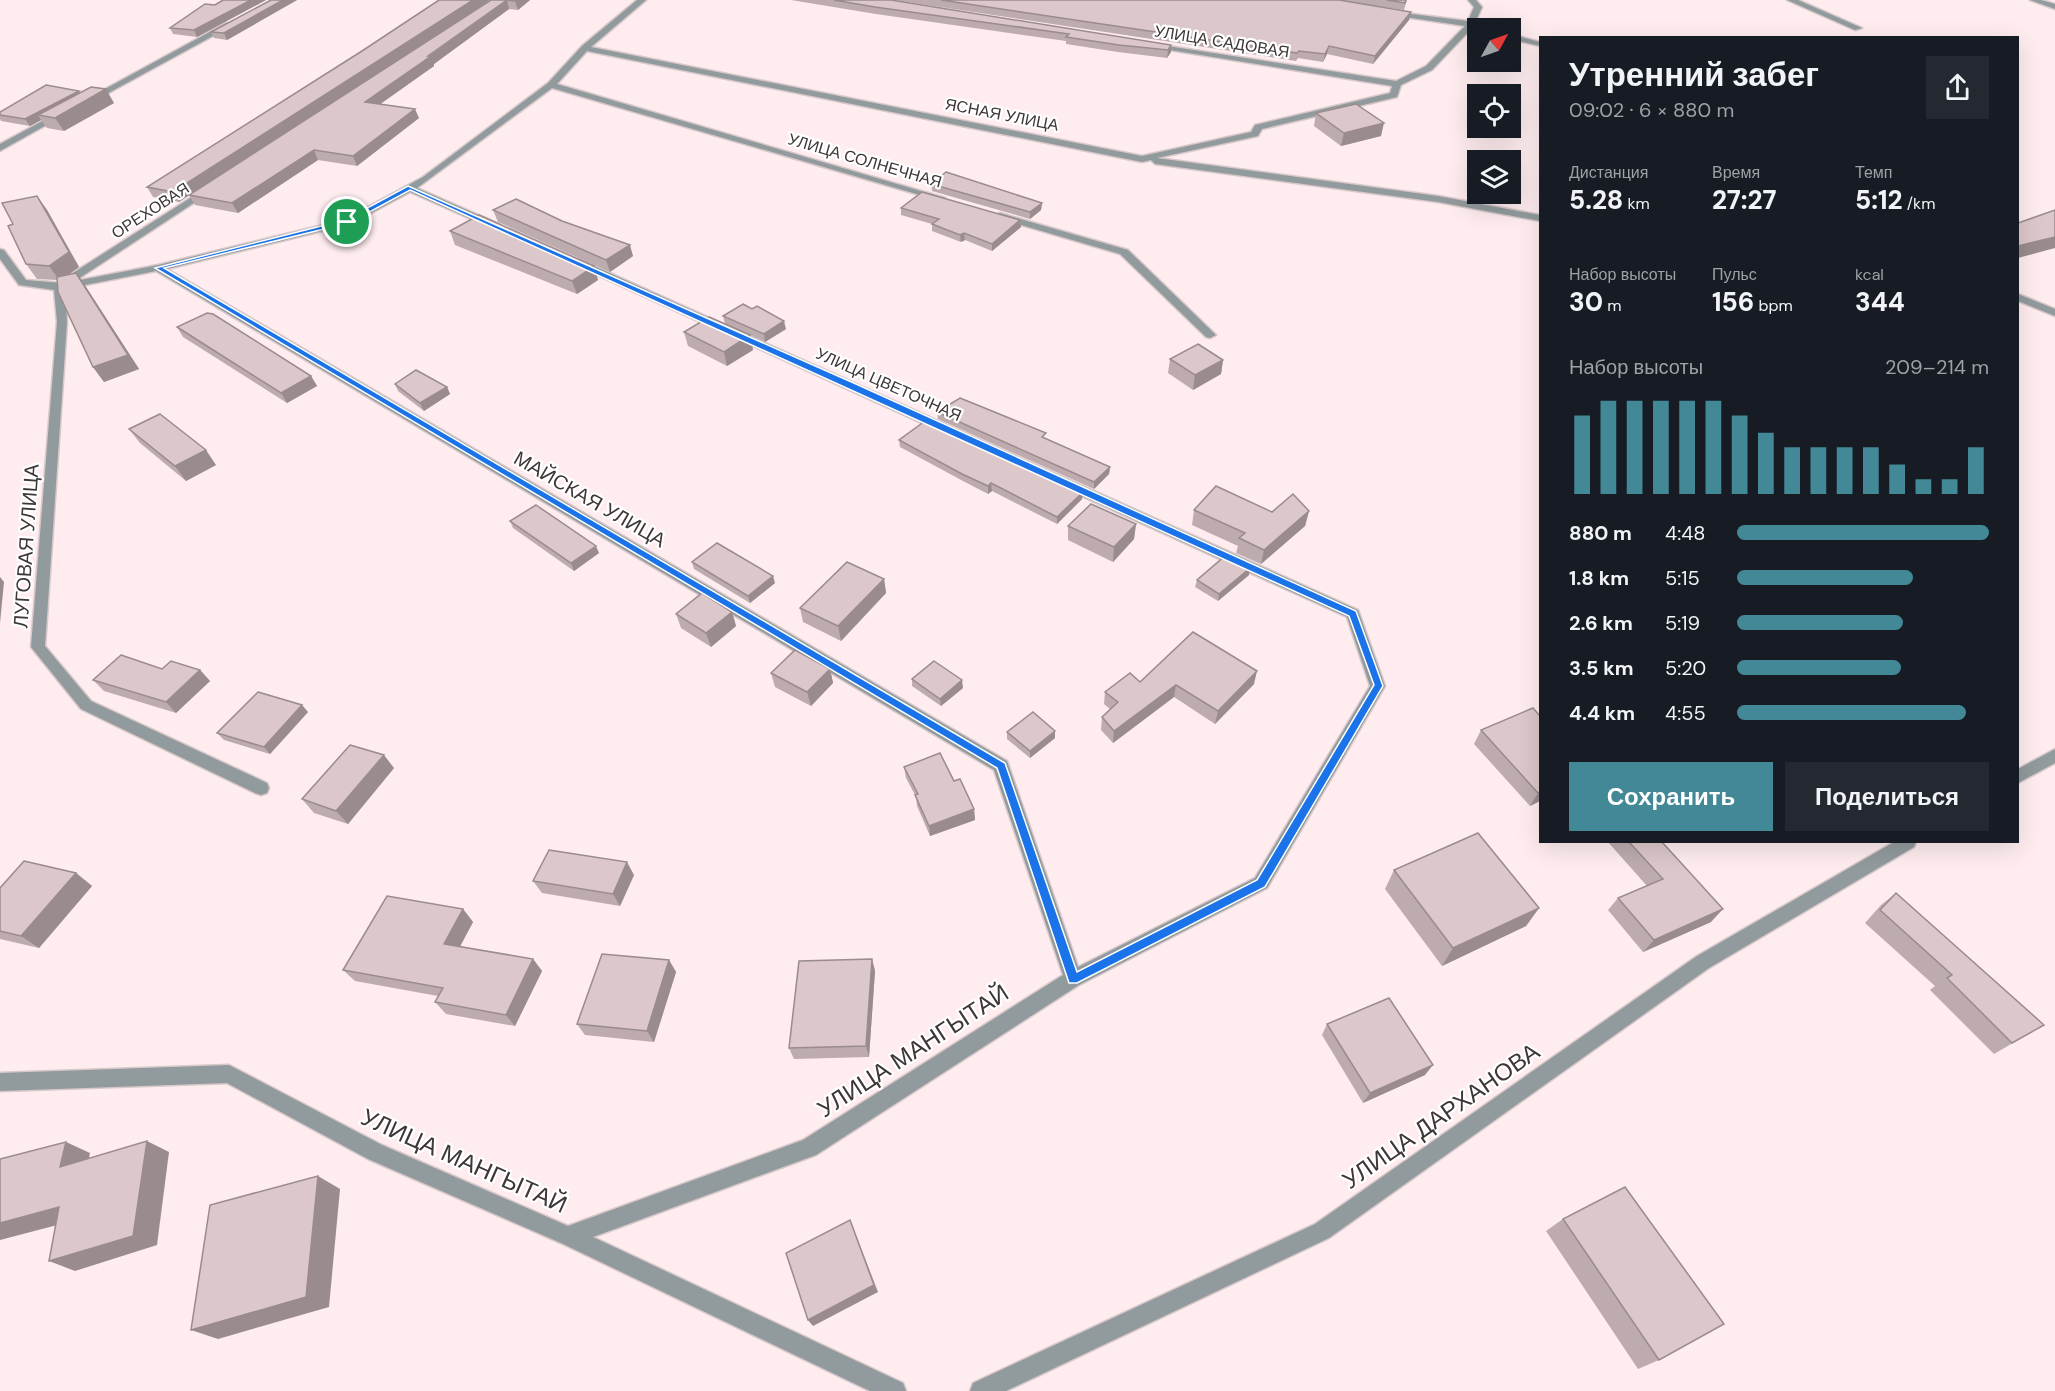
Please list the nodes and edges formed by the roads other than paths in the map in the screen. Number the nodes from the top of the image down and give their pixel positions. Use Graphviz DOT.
graph roads {
  1 [pos="642,0"];
  2 [pos="1472,0"];
  3 [pos="1791,0"];
  4 [pos="2034,0"];
  5 [pos="2055,7"];
  6 [pos="1379,11"];
  7 [pos="1473,18"];
  8 [pos="236,22"];
  9 [pos="1467,24"];
  10 [pos="1467,28"];
  11 [pos="1858,28"];
  12 [pos="1521,39"];
  13 [pos="1137,43"];
  14 [pos="1539,44"];
  15 [pos="585,48"];
  16 [pos="551,84"];
  17 [pos="1397,84"];
  18 [pos="82,104"];
  19 [pos="72,109"];
  20 [pos="0,148"];
  21 [pos="1143,159"];
  22 [pos="219,183"];
  23 [pos="410,188"];
  24 [pos="952,202"];
  25 [pos="986,212"];
  26 [pos="1539,218"];
  27 [pos="507,231"];
  28 [pos="0,252"];
  29 [pos="561,255"];
  30 [pos="158,268"];
  31 [pos="59,287"];
  32 [pos="2019,297"];
  33 [pos="2055,313"];
  34 [pos="1210,335"];
  35 [pos="1353,614"];
  36 [pos="2055,755"];
  37 [pos="2019,776"];
  38 [pos="261,788"];
  39 [pos="1906,843"];
  40 [pos="1073,979"];
  41 [pos="0,1082"];
  42 [pos="568,1236"];
  43 [pos="895,1391"];
  44 [pos="981,1391"];
  1 -- 15 [label="street"];
  2 -- 7 [label="street"];
  3 -- 11 [label="street"];
  4 -- 5 [label="street"];
  6 -- 9 [label="street"];
  8 -- 18 [label="street"];
  10 -- 17 [label="street"];
  12 -- 14 [label="street"];
  13 -- 17 [label="street, УЛИЦА САДОВАЯ"];
  15 -- 16 [label="street"];
  15 -- 21 [label="street, ЯСНАЯ УЛИЦА"];
  16 -- 23 [label="street"];
  16 -- 24 [label="street, УЛИЦА СОЛНЕЧНАЯ"];
  17 -- 21 [label="street, ЯСНАЯ УЛИЦА"];
  19 -- 20 [label="street"];
  21 -- 26 [label="street"];
  22 -- 31 [label="street, ОРЕХОВАЯ"];
  23 -- 27 [label="street"];
  23 -- 30 [label="street"];
  25 -- 34 [label="street"];
  28 -- 31 [label="street"];
  29 -- 35 [label="street, УЛИЦА ЦВЕТОЧНАЯ"];
  30 -- 31 [label="street"];
  30 -- 40 [label="street, МАЙСКАЯ УЛИЦА"];
  31 -- 38 [label="street, ЛУГОВАЯ УЛИЦА"];
  32 -- 33 [label="street"];
  35 -- 40 [label="street, УЛИЦА МАНГЫТАЙ"];
  36 -- 37 [label="street"];
  39 -- 44 [label="street, УЛИЦА ДАРХАНОВА"];
  40 -- 42 [label="street, УЛИЦА МАНГЫТАЙ"];
  41 -- 42 [label="street, УЛИЦА МАНГЫТАЙ"];
  42 -- 43 [label="street"];
}
